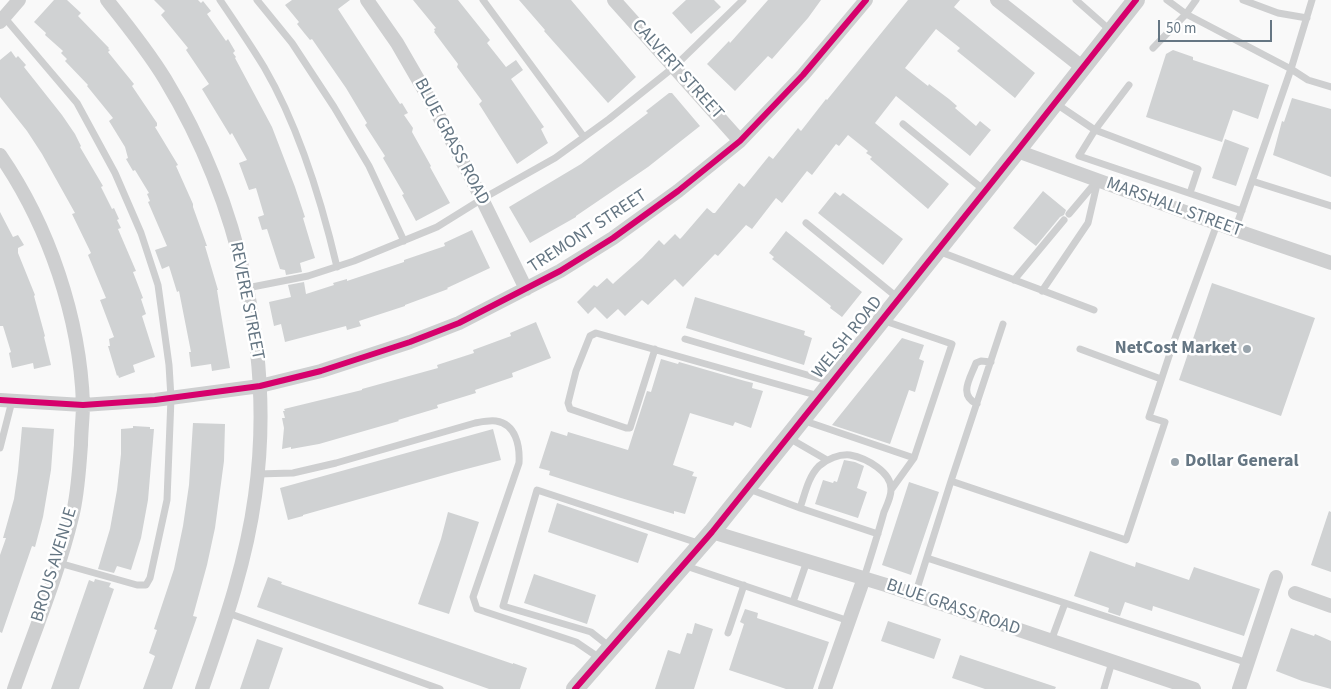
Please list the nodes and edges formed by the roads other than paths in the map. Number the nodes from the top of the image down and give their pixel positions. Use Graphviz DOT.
graph roads {
  1 [pos="19,0"];
  2 [pos="107,0"];
  3 [pos="220,0"];
  4 [pos="257,0"];
  5 [pos="367,0"];
  6 [pos="483,0"];
  7 [pos="614,0"];
  8 [pos="866,0"];
  9 [pos="997,0"];
  10 [pos="1076,0"];
  11 [pos="1136,0"];
  12 [pos="1167,0"];
  13 [pos="1196,0"];
  14 [pos="1243,0"];
  15 [pos="1312,0"];
  16 [pos="739,1"];
  17 [pos="1186,14"];
  18 [pos="1,17"];
  19 [pos="1307,18"];
  20 [pos="1111,31"];
  21 [pos="1153,48"];
  22 [pos="674,67"];
  23 [pos="1082,67"];
  24 [pos="1291,69"];
  25 [pos="1129,85"];
  26 [pos="1331,87"];
  27 [pos="1055,102"];
  28 [pos="903,124"];
  29 [pos="1095,130"];
  30 [pos="584,137"];
  31 [pos="740,141"];
  32 [pos="1017,151"];
  33 [pos="0,156"];
  34 [pos="1079,156"];
  35 [pos="1069,170"];
  36 [pos="1098,180"];
  37 [pos="1252,181"];
  38 [pos="985,191"];
  39 [pos="1190,193"];
  40 [pos="482,199"];
  41 [pos="1331,206"];
  42 [pos="1242,211"];
  43 [pos="806,223"];
  44 [pos="1217,224"];
  45 [pos="1235,230"];
  46 [pos="404,241"];
  47 [pos="938,250"];
  48 [pos="1331,263"];
  49 [pos="337,266"];
  50 [pos="1014,280"];
  51 [pos="247,288"];
  52 [pos="526,289"];
  53 [pos="1042,291"];
  54 [pos="899,299"];
  55 [pos="1094,310"];
  56 [pos="882,320"];
  57 [pos="1003,324"];
  58 [pos="685,339"];
  59 [pos="655,349"];
  60 [pos="1080,349"];
  61 [pos="991,362"];
  62 [pos="1162,379"];
  63 [pos="832,382"];
  64 [pos="260,386"];
  65 [pos="820,396"];
  66 [pos="170,398"];
  67 [pos="6,400"];
  68 [pos="83,404"];
  69 [pos="977,404"];
  70 [pos="802,420"];
  71 [pos="788,437"];
  72 [pos="0,448"];
  73 [pos="914,458"];
  74 [pos="827,460"];
  75 [pos="257,474"];
  76 [pos="951,481"];
  77 [pos="746,489"];
  78 [pos="892,490"];
  79 [pos="800,508"];
  80 [pos="878,534"];
  81 [pos="706,538"];
  82 [pos="927,558"];
  83 [pos="807,561"];
  84 [pos="58,563"];
  85 [pos="683,564"];
  86 [pos="1276,577"];
  87 [pos="864,578"];
  88 [pos="744,585"];
  89 [pos="1295,593"];
  90 [pos="915,595"];
  91 [pos="793,602"];
  92 [pos="1065,603"];
  93 [pos="1331,606"];
  94 [pos="228,613"];
  95 [pos="849,621"];
  96 [pos="728,633"];
  97 [pos="1051,641"];
  98 [pos="606,653"];
  99 [pos="1112,662"];
  100 [pos="1248,664"];
  101 [pos="14,689"];
  102 [pos="202,689"];
  103 [pos="440,689"];
  104 [pos="575,689"];
  105 [pos="825,689"];
  106 [pos="1104,689"];
  107 [pos="1194,689"];
  108 [pos="1239,689"];
  1 -- 18 [label="street"];
  2 -- 51 [label="street, REVERE STREET"];
  3 -- 49 [label="lane"];
  4 -- 46 [label="lane"];
  5 -- 40 [label="street, BLUE GRASS ROAD"];
  6 -- 30 [label="lane"];
  7 -- 22 [label="street, CALVERT STREET"];
  8 -- 31 [label="street, TREMONT STREET"];
  9 -- 23 [label="street"];
  10 -- 20 [label="lane"];
  11 -- 20 [label="street, WELSH ROAD"];
  12 -- 17 [label="lane"];
  13 -- 17 [label="lane"];
  14 -- 19 [label="lane"];
  15 -- 19 [label="lane"];
  16 -- 22 [label="lane"];
  17 -- 21 [label="lane"];
  17 -- 24 [label="lane"];
  18 -- 66 [label="lane"];
  19 -- 24 [label="lane"];
  20 -- 23 [label="street, WELSH ROAD"];
  22 -- 30 [label="lane"];
  22 -- 31 [label="street, CALVERT STREET"];
  23 -- 27 [label="street, WELSH ROAD"];
  24 -- 26 [label="lane"];
  24 -- 37 [label="lane"];
  25 -- 29 [label="lane"];
  27 -- 29 [label="lane"];
  27 -- 32 [label="street, WELSH ROAD"];
  28 -- 38 [label="lane"];
  29 -- 34 [label="lane"];
  29 -- 39 [label="lane"];
  30 -- 40 [label="lane"];
  31 -- 52 [label="street, TREMONT STREET"];
  32 -- 35 [label="street, MARSHALL STREET"];
  32 -- 38 [label="street, WELSH ROAD"];
  33 -- 68 [label="street, BROUS AVENUE"];
  34 -- 35 [label="lane"];
  34 -- 39 [label="lane"];
  35 -- 36 [label="street, MARSHALL STREET"];
  36 -- 44 [label="street, MARSHALL STREET"];
  36 -- 50 [label="lane"];
  36 -- 53 [label="lane"];
  37 -- 41 [label="lane"];
  37 -- 42 [label="lane"];
  38 -- 47 [label="street, WELSH ROAD"];
  39 -- 42 [label="lane"];
  40 -- 46 [label="lane"];
  40 -- 52 [label="street, BLUE GRASS ROAD"];
  42 -- 45 [label="lane"];
  43 -- 54 [label="lane"];
  44 -- 45 [label="street, MARSHALL STREET"];
  44 -- 62 [label="lane"];
  45 -- 48 [label="street, MARSHALL STREET"];
  46 -- 49 [label="lane"];
  47 -- 50 [label="lane"];
  47 -- 54 [label="street, WELSH ROAD"];
  49 -- 51 [label="lane"];
  50 -- 53 [label="lane"];
  51 -- 64 [label="street, REVERE STREET"];
  52 -- 64 [label="street, TREMONT STREET"];
  53 -- 55 [label="lane"];
  54 -- 56 [label="street, WELSH ROAD"];
  56 -- 63 [label="street, WELSH ROAD"];
  56 -- 73 [label="lane"];
  57 -- 61 [label="lane"];
  58 -- 63 [label="lane"];
  59 -- 59 [label="lane"];
  59 -- 65 [label="lane"];
  60 -- 62 [label="lane"];
  61 -- 69 [label="lane"];
  61 -- 69 [label="lane"];
  62 -- 76 [label="lane"];
  63 -- 65 [label="street, WELSH ROAD"];
  64 -- 66 [label="street, TREMONT STREET"];
  64 -- 75 [label="street, REVERE STREET"];
  65 -- 70 [label="street, WELSH ROAD"];
  66 -- 68 [label="street, TREMONT STREET"];
  66 -- 84 [label="lane"];
  67 -- 68 [label="street, TREMONT STREET"];
  67 -- 72 [label="lane"];
  68 -- 84 [label="street, BROUS AVENUE"];
  69 -- 76 [label="lane"];
  70 -- 71 [label="street, WELSH ROAD"];
  70 -- 73 [label="lane"];
  71 -- 74 [label="lane"];
  71 -- 77 [label="street, WELSH ROAD"];
  73 -- 78 [label="lane"];
  74 -- 78 [label="lane"];
  74 -- 79 [label="lane"];
  75 -- 94 [label="street, REVERE STREET"];
  75 -- 98 [label="lane"];
  76 -- 82 [label="lane"];
  77 -- 79 [label="lane"];
  77 -- 81 [label="street, WELSH ROAD"];
  78 -- 80 [label="lane"];
  79 -- 80 [label="lane"];
  80 -- 87 [label="lane"];
  81 -- 83 [label="street, BLUE GRASS ROAD"];
  81 -- 85 [label="street, WELSH ROAD"];
  81 -- 98 [label="lane"];
  82 -- 90 [label="lane"];
  82 -- 92 [label="lane"];
  83 -- 87 [label="street, BLUE GRASS ROAD"];
  83 -- 91 [label="lane"];
  84 -- 101 [label="street, BROUS AVENUE"];
  85 -- 88 [label="lane"];
  85 -- 98 [label="street, WELSH ROAD"];
  86 -- 100 [label="street"];
  87 -- 90 [label="street, BLUE GRASS ROAD"];
  87 -- 95 [label="street"];
  88 -- 91 [label="lane"];
  88 -- 96 [label="lane"];
  89 -- 93 [label="street"];
  90 -- 97 [label="street, BLUE GRASS ROAD"];
  91 -- 95 [label="lane"];
  92 -- 97 [label="lane"];
  92 -- 100 [label="lane"];
  94 -- 102 [label="street, REVERE STREET"];
  94 -- 103 [label="lane"];
  95 -- 105 [label="street"];
  97 -- 99 [label="street, BLUE GRASS ROAD"];
  98 -- 104 [label="street, WELSH ROAD"];
  99 -- 106 [label="lane"];
  99 -- 107 [label="street, BLUE GRASS ROAD"];
  100 -- 108 [label="street"];
}
